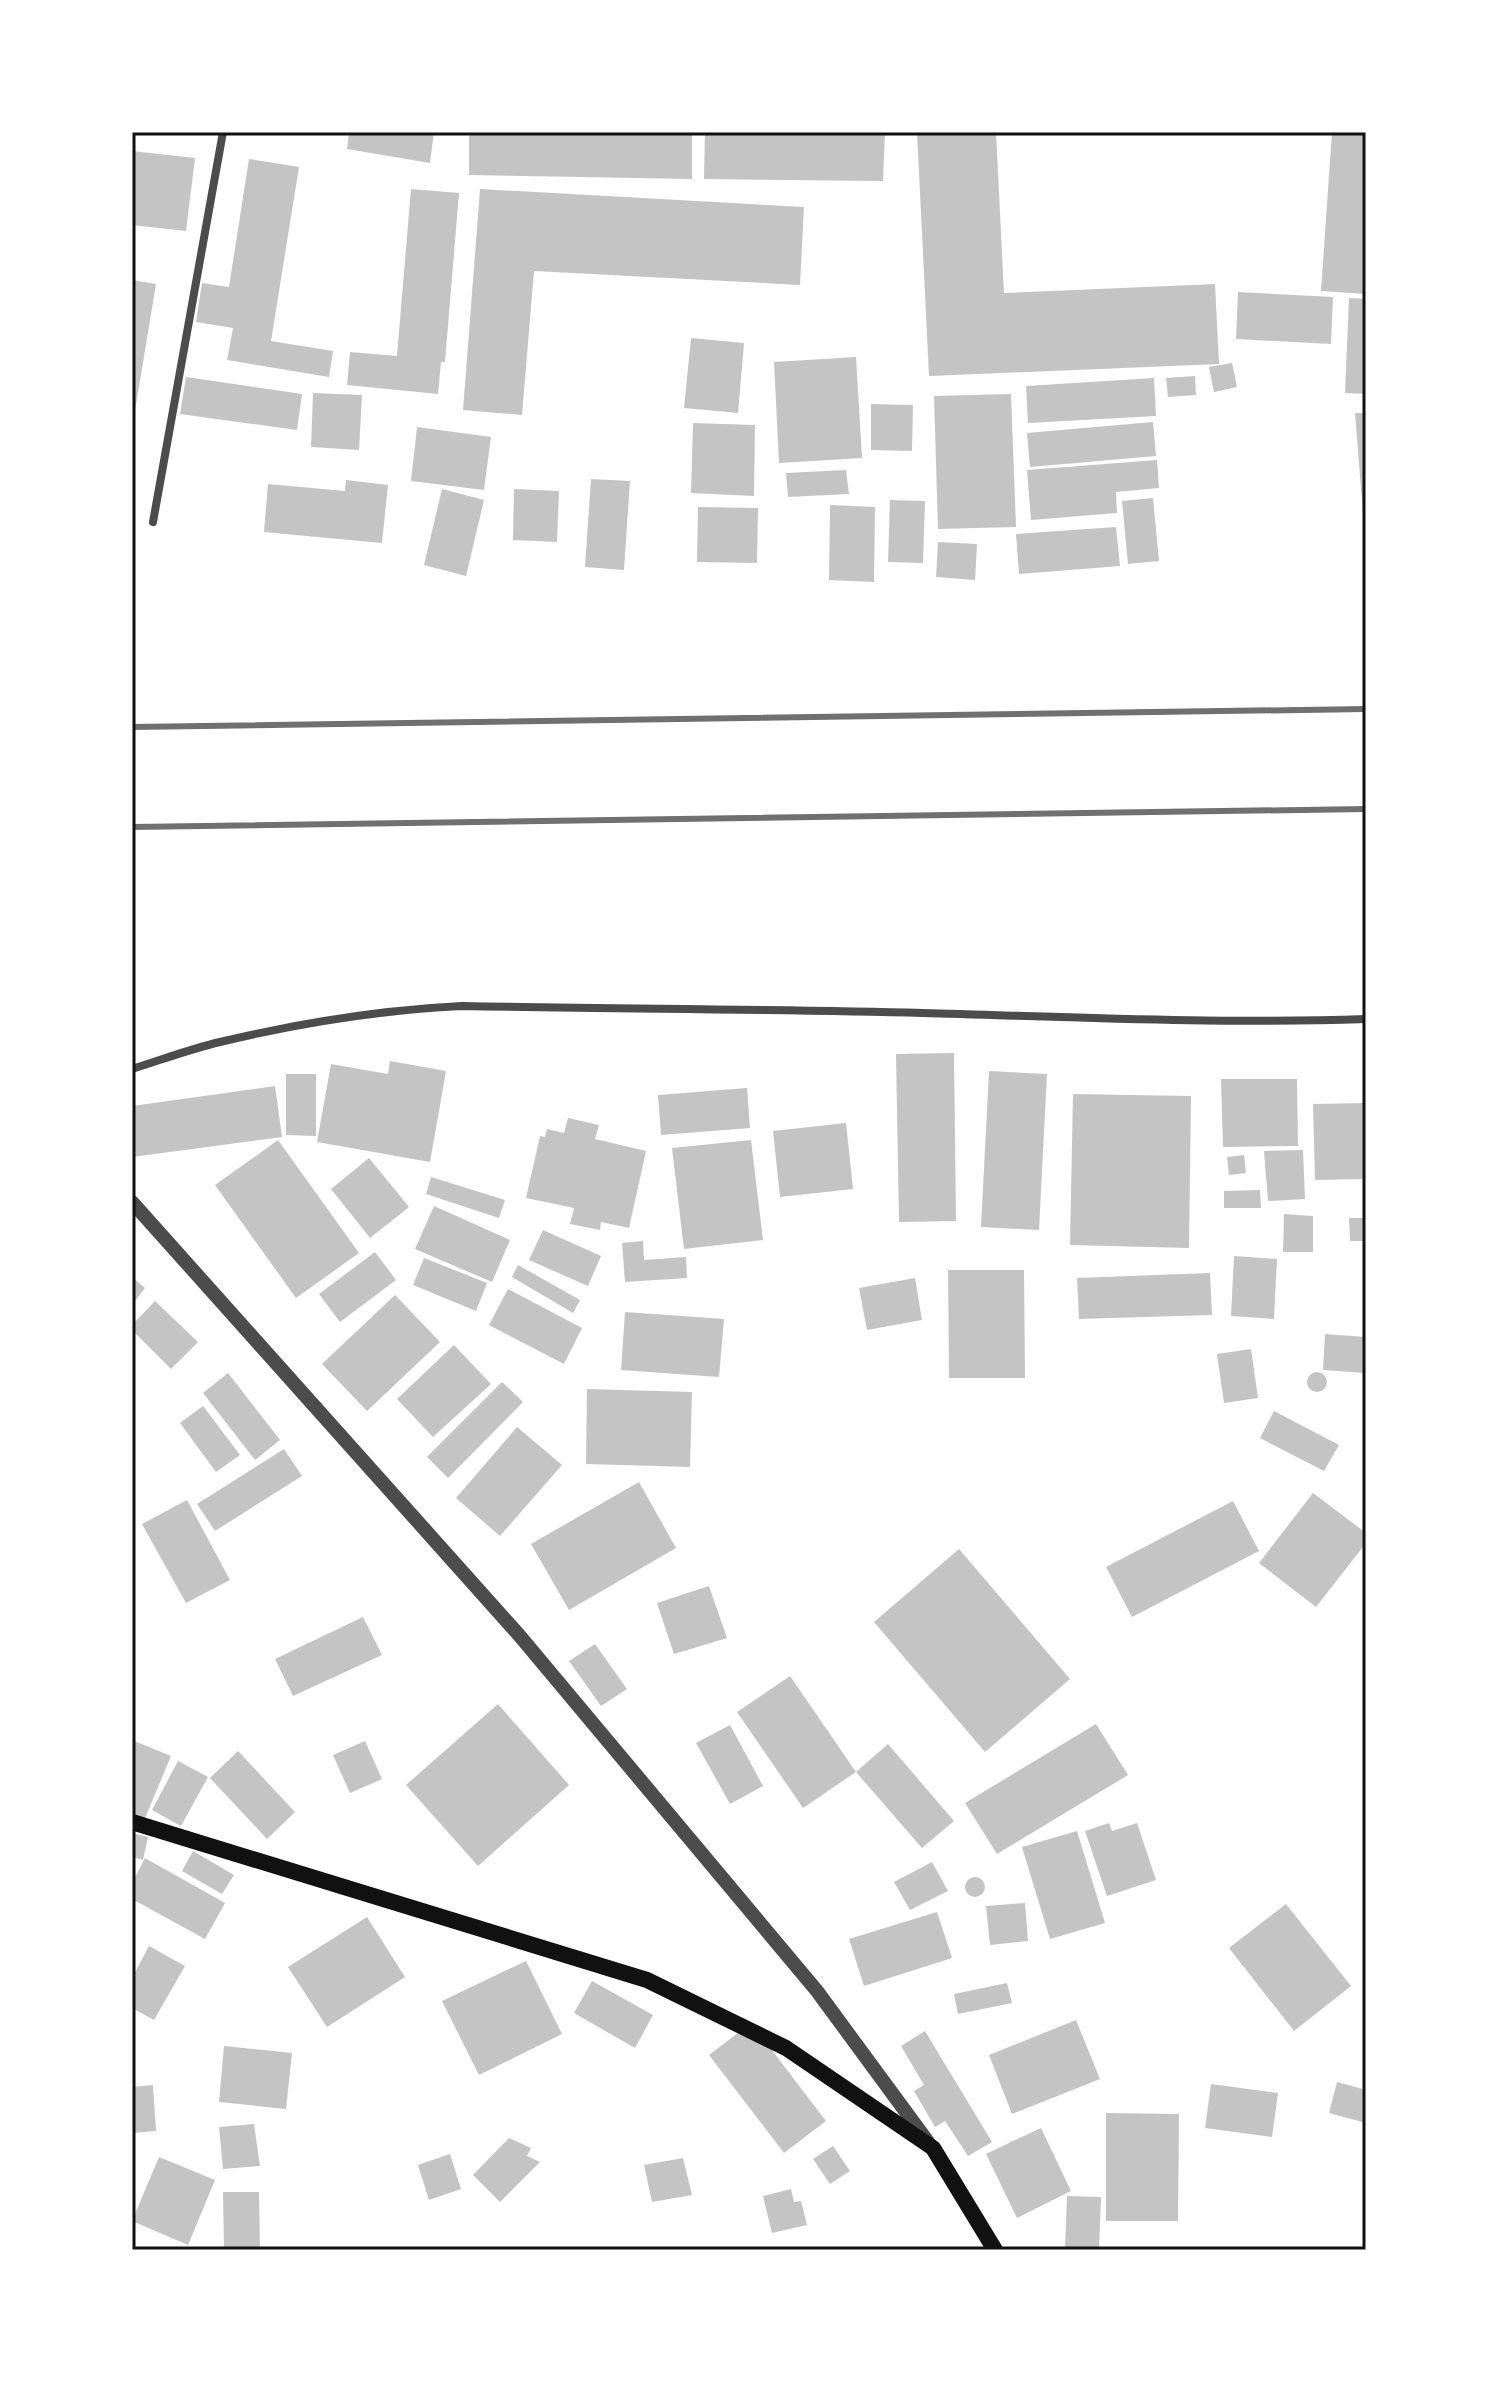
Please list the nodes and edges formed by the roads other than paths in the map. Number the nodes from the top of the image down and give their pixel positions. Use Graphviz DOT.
graph roads {
  1 [pos="223,132"];
  2 [pos="153,522"];
  3 [pos="1366,1019"];
  4 [pos="132,1069"];
  5 [pos="132,1202"];
  6 [pos="132,1822"];
  7 [pos="933,2148"];
  8 [pos="995,2250"];
  1 -- 2 [label="street"];
  3 -- 4 [label="street"];
  5 -- 7 [label="street"];
  6 -- 7 [label="main road"];
  7 -- 8 [label="main road"];
}
